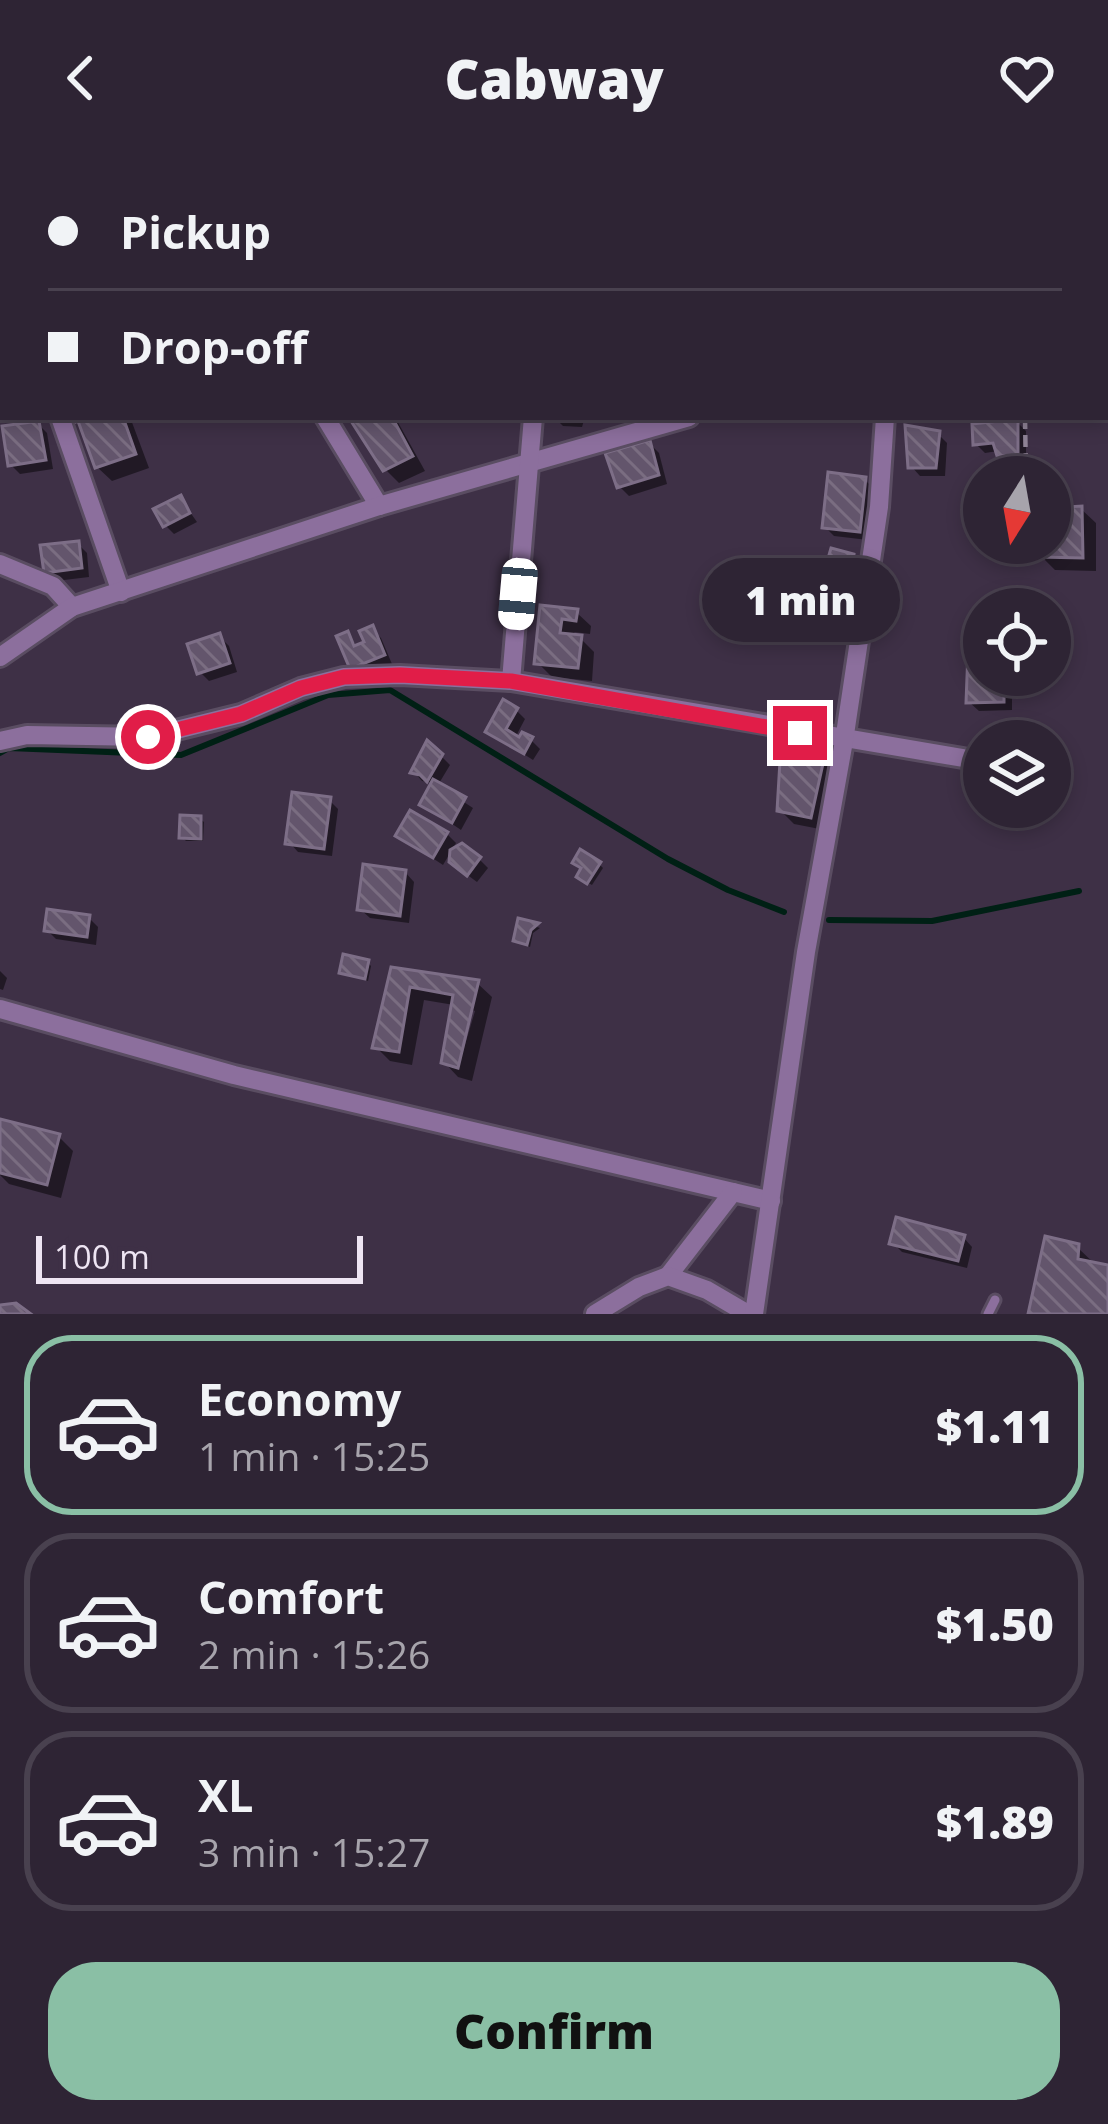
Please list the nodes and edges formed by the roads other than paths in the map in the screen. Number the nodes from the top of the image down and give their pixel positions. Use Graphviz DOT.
graph roads {
  1 [pos="61,420"];
  2 [pos="327,420"];
  3 [pos="533,420"];
  4 [pos="679,420"];
  5 [pos="884,420"];
  6 [pos="529,463"];
  7 [pos="380,506"];
  8 [pos="0,563"];
  9 [pos="121,592"];
  10 [pos="72,607"];
  11 [pos="0,657"];
  12 [pos="511,681"];
  13 [pos="0,741"];
  14 [pos="844,741"];
  15 [pos="963,758"];
  16 [pos="0,1009"];
  17 [pos="733,1192"];
  18 [pos="771,1201"];
  19 [pos="668,1276"];
  20 [pos="995,1300"];
  21 [pos="595,1314"];
  22 [pos="751,1314"];
  23 [pos="988,1314"];
  1 -- 9 [label="street"];
  2 -- 7 [label="street"];
  3 -- 6 [label="street"];
  4 -- 6 [label="street"];
  5 -- 14 [label="street"];
  6 -- 7 [label="street"];
  6 -- 12 [label="street"];
  7 -- 9 [label="street"];
  8 -- 10 [label="street"];
  9 -- 10 [label="street"];
  10 -- 11 [label="street"];
  12 -- 13 [label="street"];
  12 -- 14 [label="street"];
  14 -- 15 [label="street"];
  14 -- 18 [label="street"];
  16 -- 17 [label="street"];
  17 -- 18 [label="street"];
  17 -- 19 [label="street"];
  18 -- 22 [label="street"];
  19 -- 21 [label="street"];
  19 -- 22 [label="street"];
  20 -- 23 [label="lane"];
}
